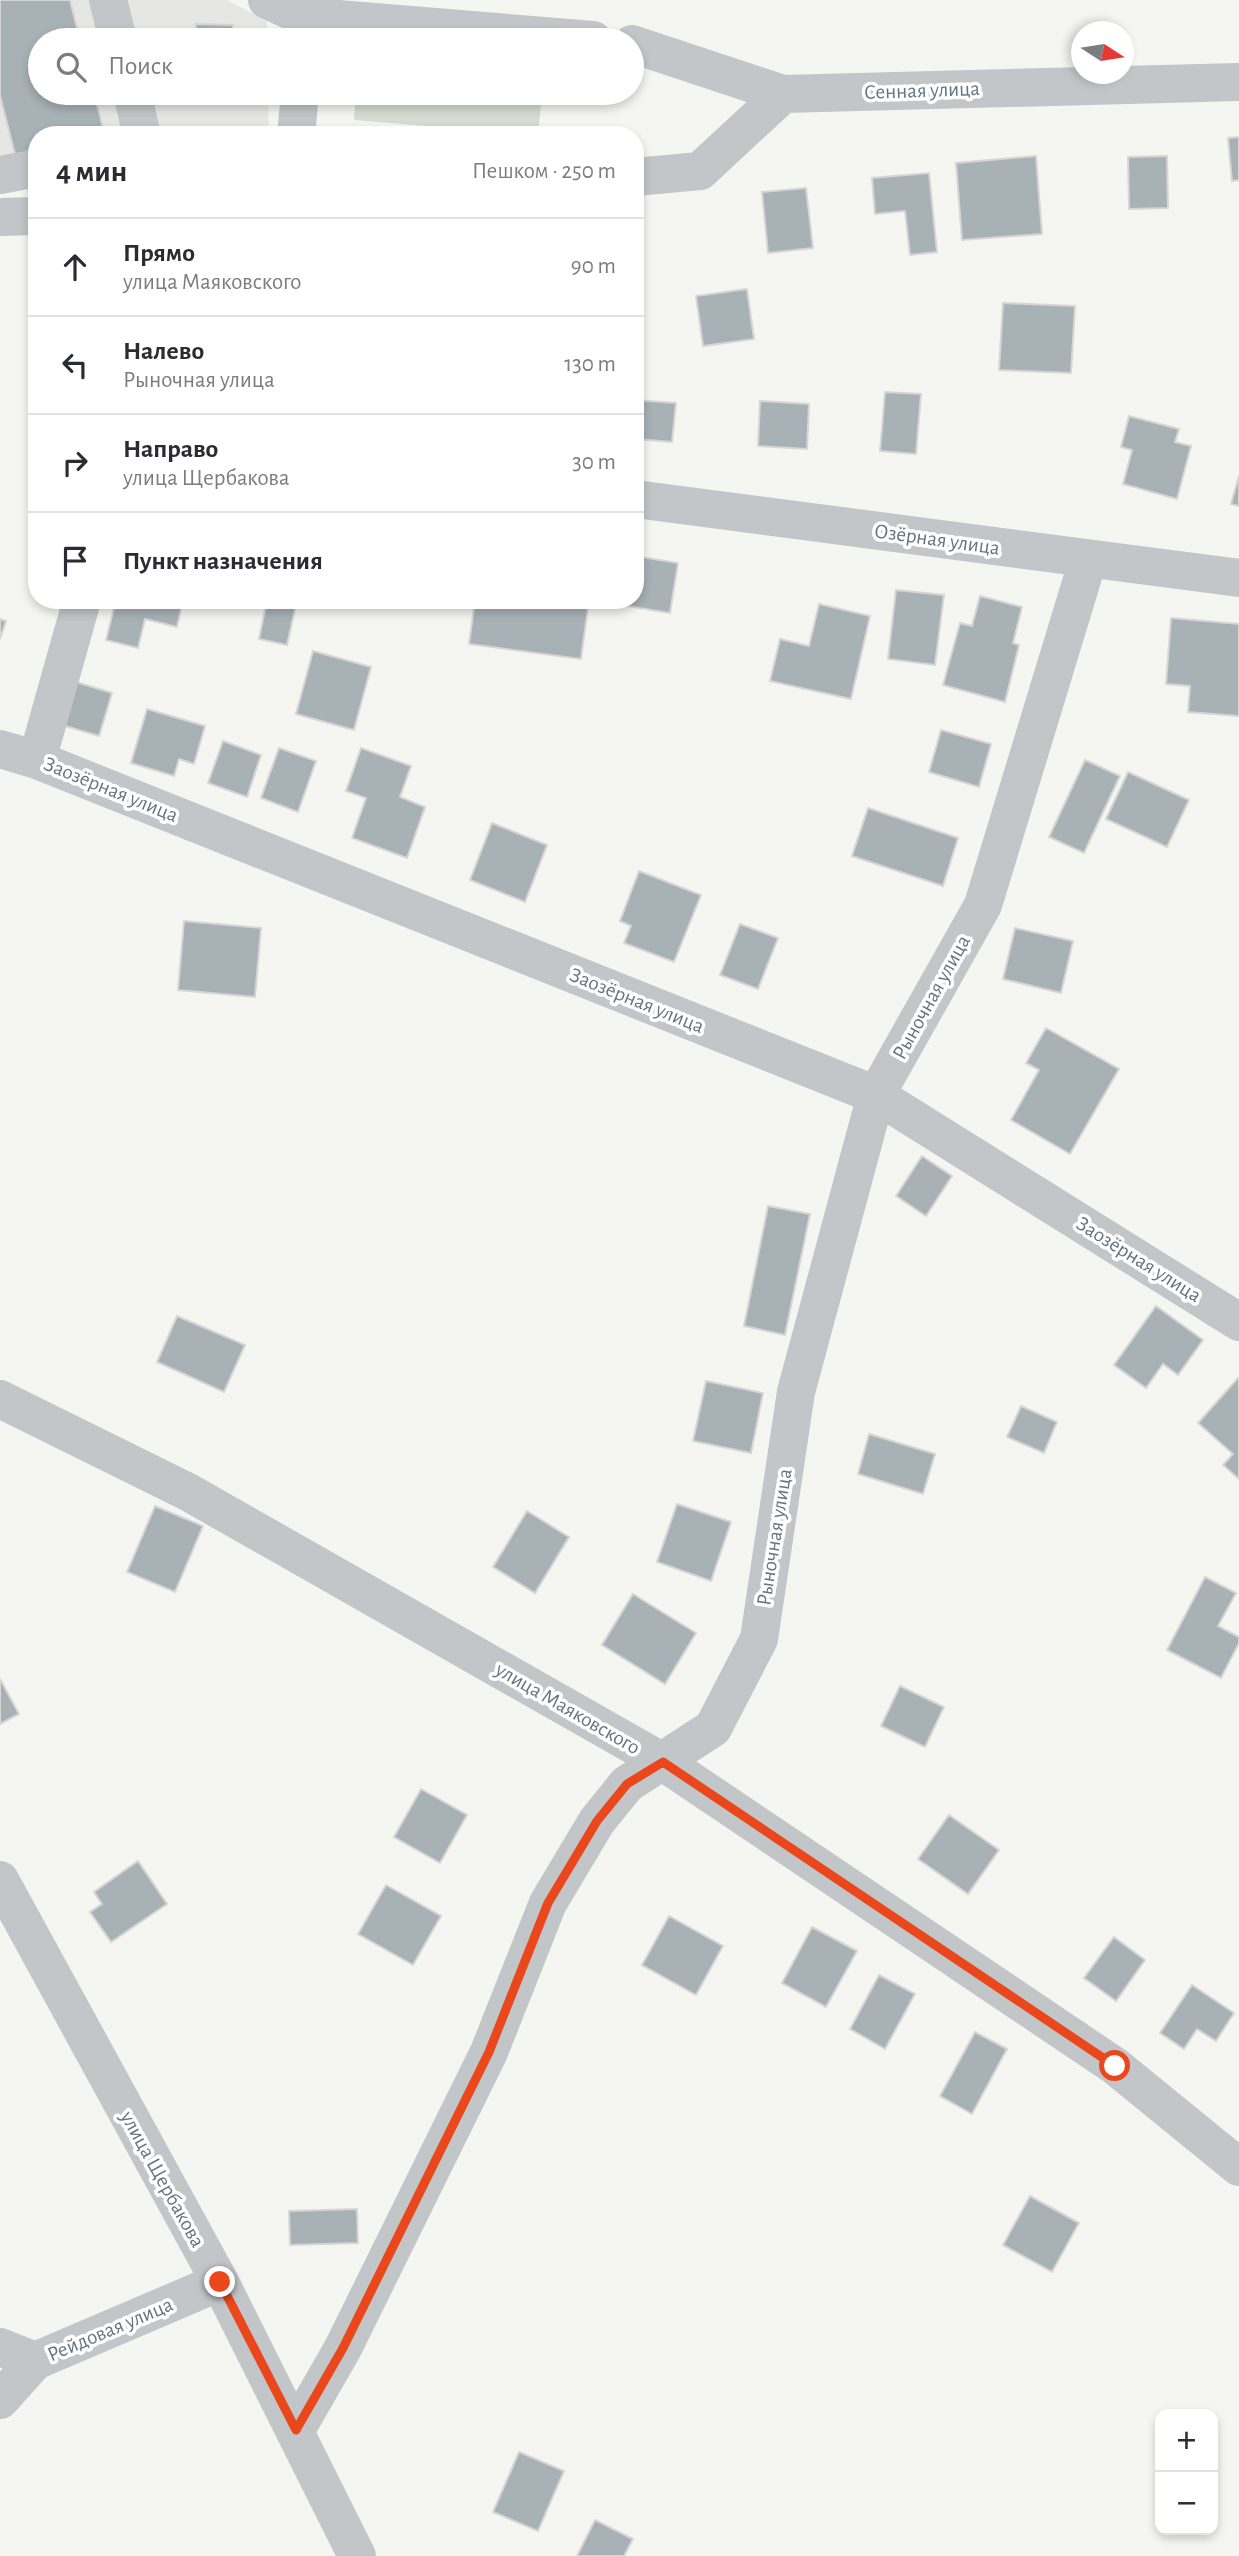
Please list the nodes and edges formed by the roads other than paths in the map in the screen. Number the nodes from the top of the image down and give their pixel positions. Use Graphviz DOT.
graph roads {
  1 [pos="108,0"];
  2 [pos="267,0"];
  3 [pos="115,28"];
  4 [pos="302,28"];
  5 [pos="644,48"];
  6 [pos="1239,82"];
  7 [pos="783,94"];
  8 [pos="135,105"];
  9 [pos="299,105"];
  10 [pos="140,126"];
  11 [pos="297,126"];
  12 [pos="28,170"];
  13 [pos="0,175"];
  14 [pos="644,176"];
  15 [pos="28,216"];
  16 [pos="0,217"];
  17 [pos="644,500"];
  18 [pos="1088,559"];
  19 [pos="1239,578"];
  20 [pos="79,609"];
  21 [pos="0,749"];
  22 [pos="37,760"];
  23 [pos="876,1095"];
  24 [pos="1239,1322"];
  25 [pos="0,1399"];
  26 [pos="663,1762"];
  27 [pos="0,1880"];
  28 [pos="1239,2167"];
  29 [pos="220,2282"];
  30 [pos="0,2347"];
  31 [pos="35,2361"];
  32 [pos="0,2400"];
  33 [pos="296,2430"];
  34 [pos="357,2556"];
  1 -- 3 [label="street"];
  2 -- 4 [label="street"];
  5 -- 7 [label="street, Сенная улица"];
  6 -- 7 [label="street, Сенная улица"];
  7 -- 14 [label="street"];
  8 -- 10 [label="street"];
  9 -- 11 [label="street"];
  12 -- 13 [label="street"];
  15 -- 16 [label="street"];
  17 -- 18 [label="street, Озёрная улица"];
  18 -- 19 [label="street, Озёрная улица"];
  18 -- 23 [label="street, Рыночная улица"];
  20 -- 22 [label="street"];
  21 -- 22 [label="street, Заозёрная улица"];
  22 -- 23 [label="street, Заозёрная улица"];
  23 -- 24 [label="street, Заозёрная улица"];
  23 -- 26 [label="street, Рыночная улица"];
  25 -- 26 [label="street, улица Маяковского"];
  26 -- 28 [label="street, улица Маяковского"];
  26 -- 33 [label="street, Рыночная улица"];
  27 -- 29 [label="street, улица Щербакова"];
  29 -- 31 [label="street, Рейдовая улица"];
  29 -- 33 [label="street, улица Щербакова"];
  30 -- 31 [label="street, Рейдовая улица"];
  31 -- 32 [label="street"];
  33 -- 34 [label="street, улица Щербакова"];
}
